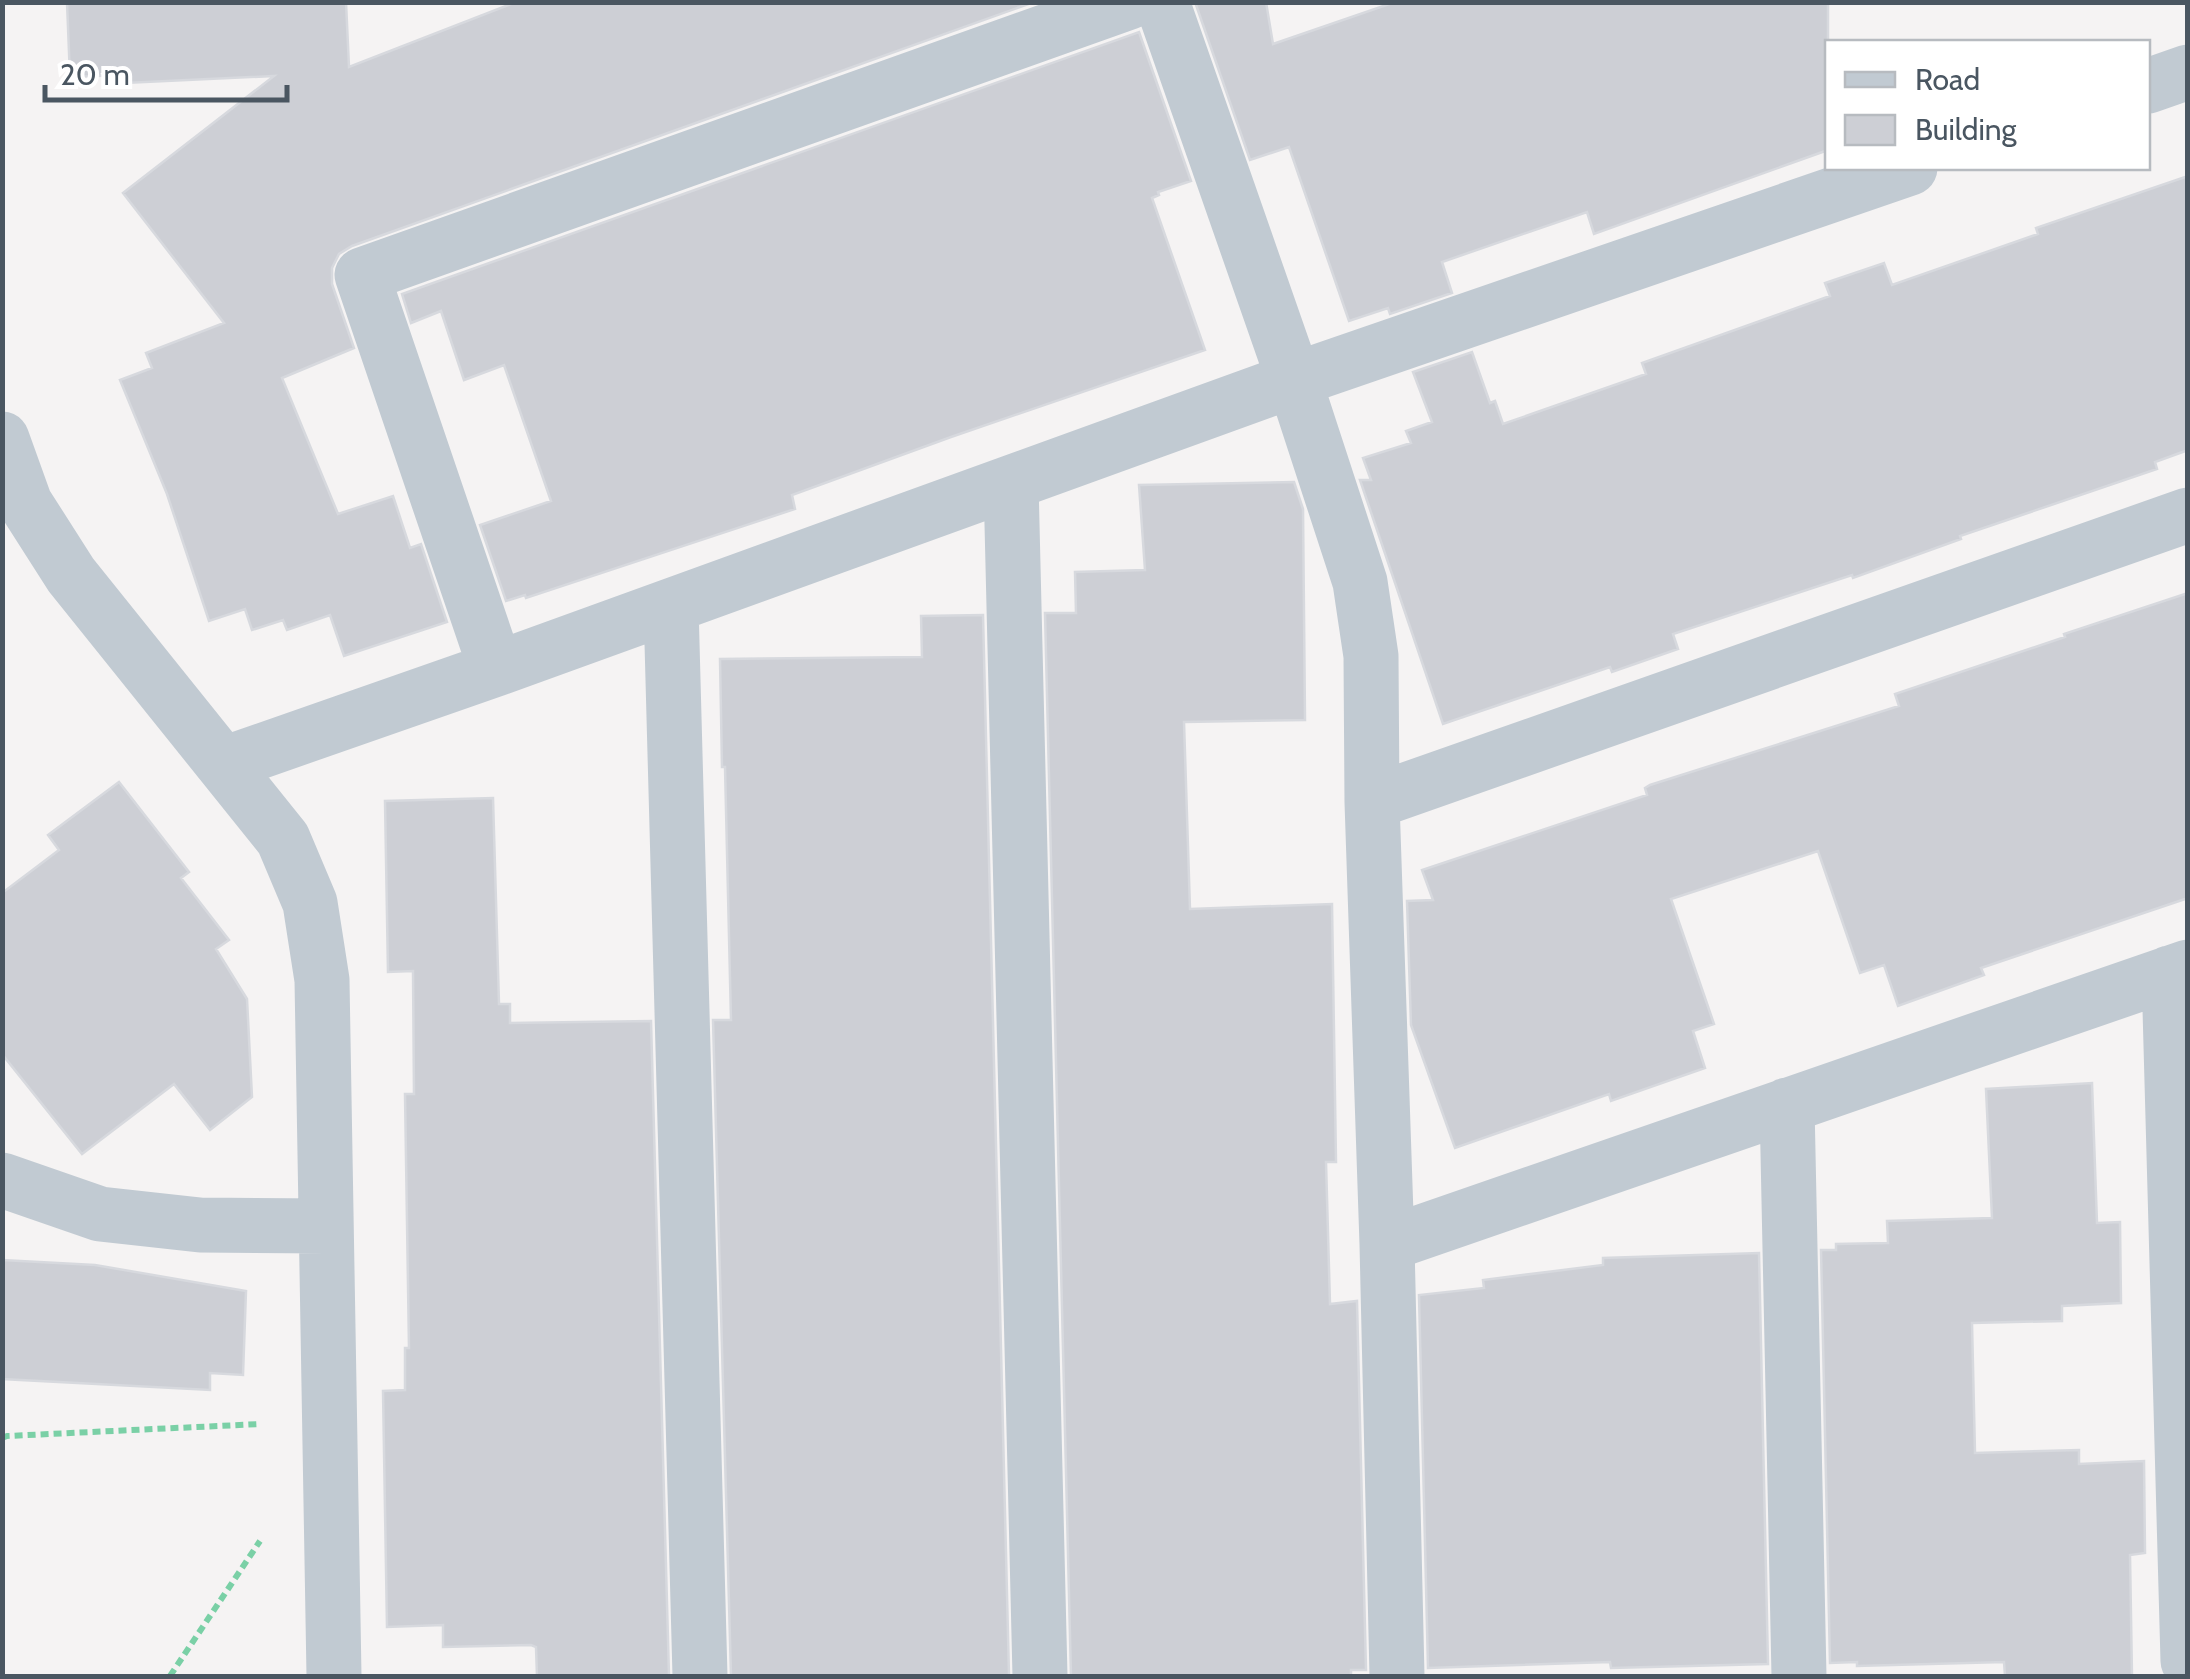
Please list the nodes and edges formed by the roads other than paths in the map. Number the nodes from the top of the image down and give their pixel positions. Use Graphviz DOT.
graph roads {
  1 [pos="1129,2"];
  2 [pos="1162,2"];
  3 [pos="2188,72"];
  4 [pos="2150,85"];
  5 [pos="1904,170"];
  6 [pos="1294,380"];
  7 [pos="2,439"];
  8 [pos="1012,483"];
  9 [pos="2188,514"];
  10 [pos="671,606"];
  11 [pos="496,669"];
  12 [pos="224,764"];
  13 [pos="1372,802"];
  14 [pos="2178,970"];
  15 [pos="1787,1106"];
  16 [pos="2,1180"];
  17 [pos="326,1226"];
  18 [pos="1387,1244"];
  19 [pos="2188,1661"];
  20 [pos="334,1676"];
  21 [pos="700,1676"];
  22 [pos="1040,1676"];
  23 [pos="1397,1676"];
  24 [pos="1799,1676"];
  1 -- 11 [label="street"];
  2 -- 6 [label="street"];
  3 -- 4 [label="street"];
  5 -- 6 [label="street"];
  6 -- 8 [label="street"];
  6 -- 13 [label="street"];
  7 -- 12 [label="street"];
  8 -- 10 [label="street"];
  8 -- 22 [label="street"];
  9 -- 13 [label="street"];
  10 -- 11 [label="street"];
  10 -- 21 [label="street"];
  11 -- 12 [label="street"];
  12 -- 17 [label="street"];
  13 -- 18 [label="street"];
  14 -- 15 [label="street"];
  14 -- 19 [label="street"];
  15 -- 18 [label="street"];
  15 -- 24 [label="street"];
  16 -- 17 [label="street"];
  17 -- 20 [label="street"];
  18 -- 23 [label="street"];
}
